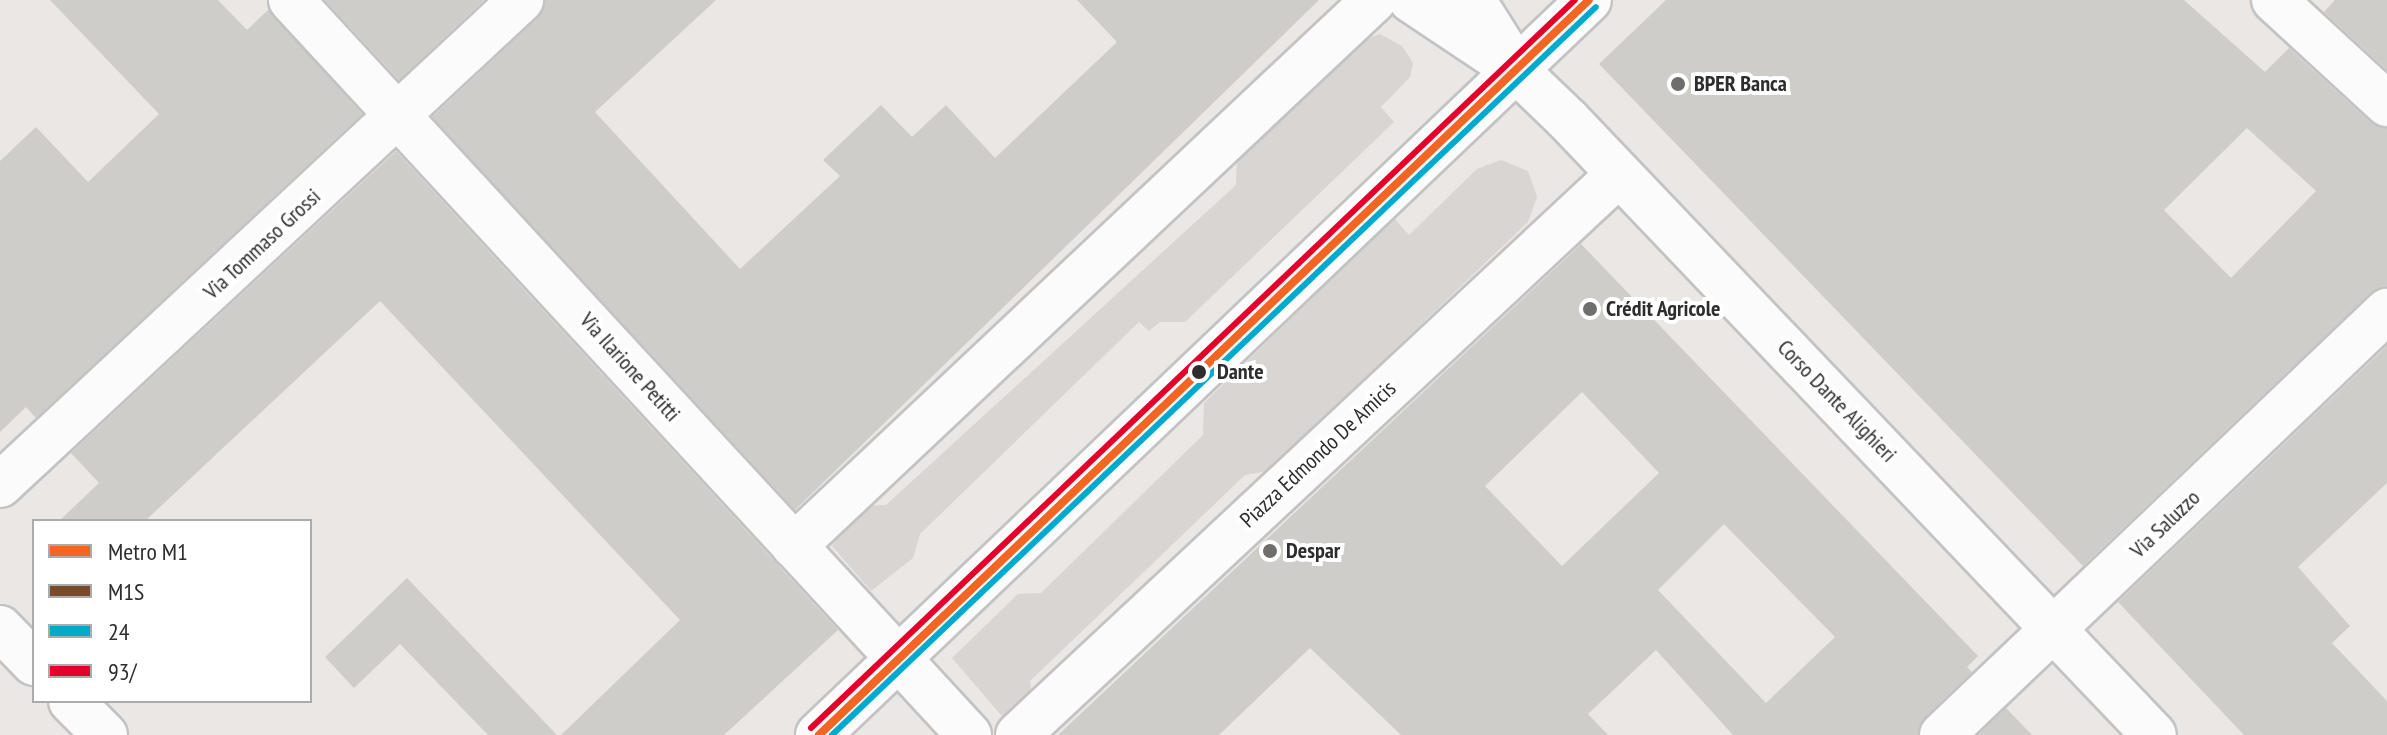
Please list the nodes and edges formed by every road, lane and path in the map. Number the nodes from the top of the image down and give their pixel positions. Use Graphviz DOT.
graph roads {
  1 [pos="291,0"];
  2 [pos="521,0"];
  3 [pos="1374,0"];
  4 [pos="1411,0"];
  5 [pos="1473,0"];
  6 [pos="1589,0"];
  7 [pos="2274,0"];
  8 [pos="1516,70"];
  9 [pos="2387,104"];
  10 [pos="400,116"];
  11 [pos="1619,174"];
  12 [pos="2387,311"];
  13 [pos="0,485"];
  14 [pos="794,546"];
  15 [pos="0,628"];
  16 [pos="2054,630"];
  17 [pos="896,660"];
  18 [pos="32,661"];
  19 [pos="73,703"];
  20 [pos="105,735"];
  21 [pos="818,735"];
  22 [pos="969,735"];
  23 [pos="1018,735"];
  24 [pos="1942,735"];
  25 [pos="2154,735"];
  1 -- 10 [label="street, Via Ilarione Petitti"];
  2 -- 10 [label="street, Via Tommaso Grossi"];
  3 -- 14 [label="street"];
  4 -- 8 [label="street, Corso Dante Alighieri"];
  5 -- 8 [label="street, Corso Dante Alighieri"];
  6 -- 8 [label="street"];
  7 -- 9 [label="street"];
  8 -- 11 [label="street, Corso Dante Alighieri"];
  8 -- 17 [label="street"];
  10 -- 13 [label="street, Via Tommaso Grossi"];
  10 -- 14 [label="street, Via Ilarione Petitti"];
  11 -- 16 [label="street, Corso Dante Alighieri"];
  11 -- 23 [label="street, Piazza Edmondo De Amicis"];
  12 -- 16 [label="street, Via Saluzzo"];
  14 -- 17 [label="street, Via Ilarione Petitti"];
  15 -- 18 [label="street"];
  16 -- 24 [label="street, Via Saluzzo"];
  16 -- 25 [label="street, Corso Dante Alighieri"];
  17 -- 21 [label="street"];
  17 -- 22 [label="street, Via Ilarione Petitti"];
  19 -- 20 [label="street"];
}
